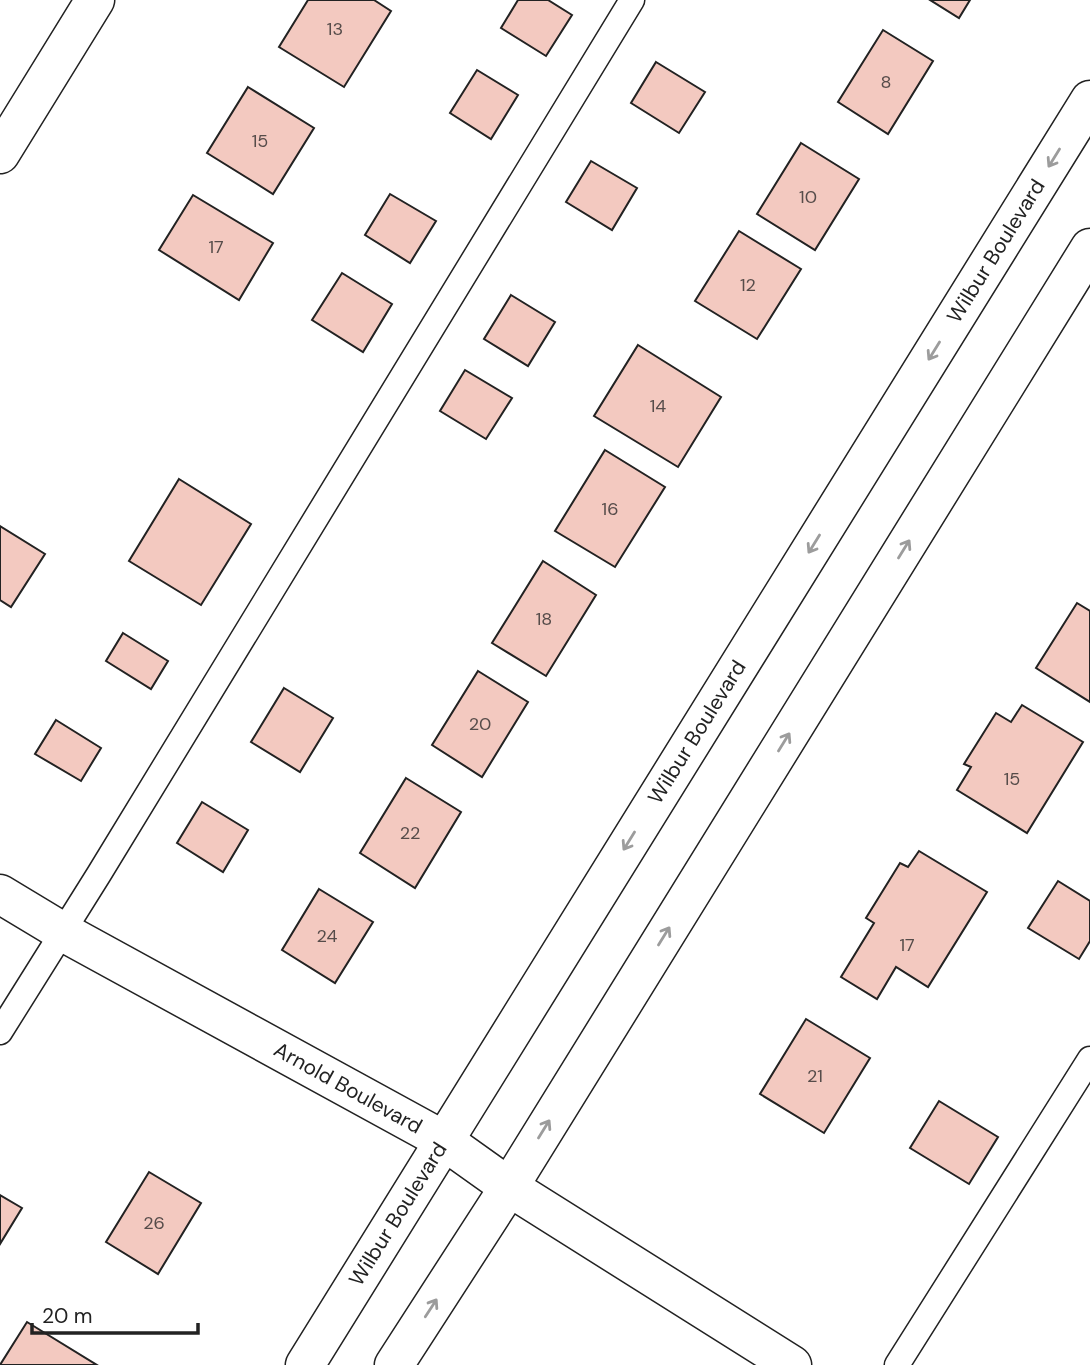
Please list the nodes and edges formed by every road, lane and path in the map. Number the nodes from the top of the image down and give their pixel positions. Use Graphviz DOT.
graph roads {
  1 [pos="95,0"];
  2 [pos="632,0"];
  3 [pos="1090,100"];
  4 [pos="0,154"];
  5 [pos="1090,248"];
  6 [pos="0,894"];
  7 [pos="63,932"];
  8 [pos="0,1032"];
  9 [pos="1090,1059"];
  10 [pos="443,1140"];
  11 [pos="509,1187"];
  12 [pos="305,1365"];
  13 [pos="394,1365"];
  14 [pos="792,1365"];
  15 [pos="897,1365"];
  1 -- 4 [label="street"];
  2 -- 7 [label="lane"];
  3 -- 10 [label="street, Wilbur Boulevard, one-way"];
  11 -- 5 [label="street, one-way"];
  6 -- 7 [label="street, Arnold Boulevard"];
  7 -- 8 [label="lane"];
  7 -- 10 [label="street, Arnold Boulevard"];
  9 -- 15 [label="lane"];
  10 -- 11 [label="street, Arnold Boulevard"];
  10 -- 12 [label="street, Wilbur Boulevard"];
  13 -- 11 [label="street, one-way"];
  11 -- 14 [label="street, Arnold Boulevard"];
}
